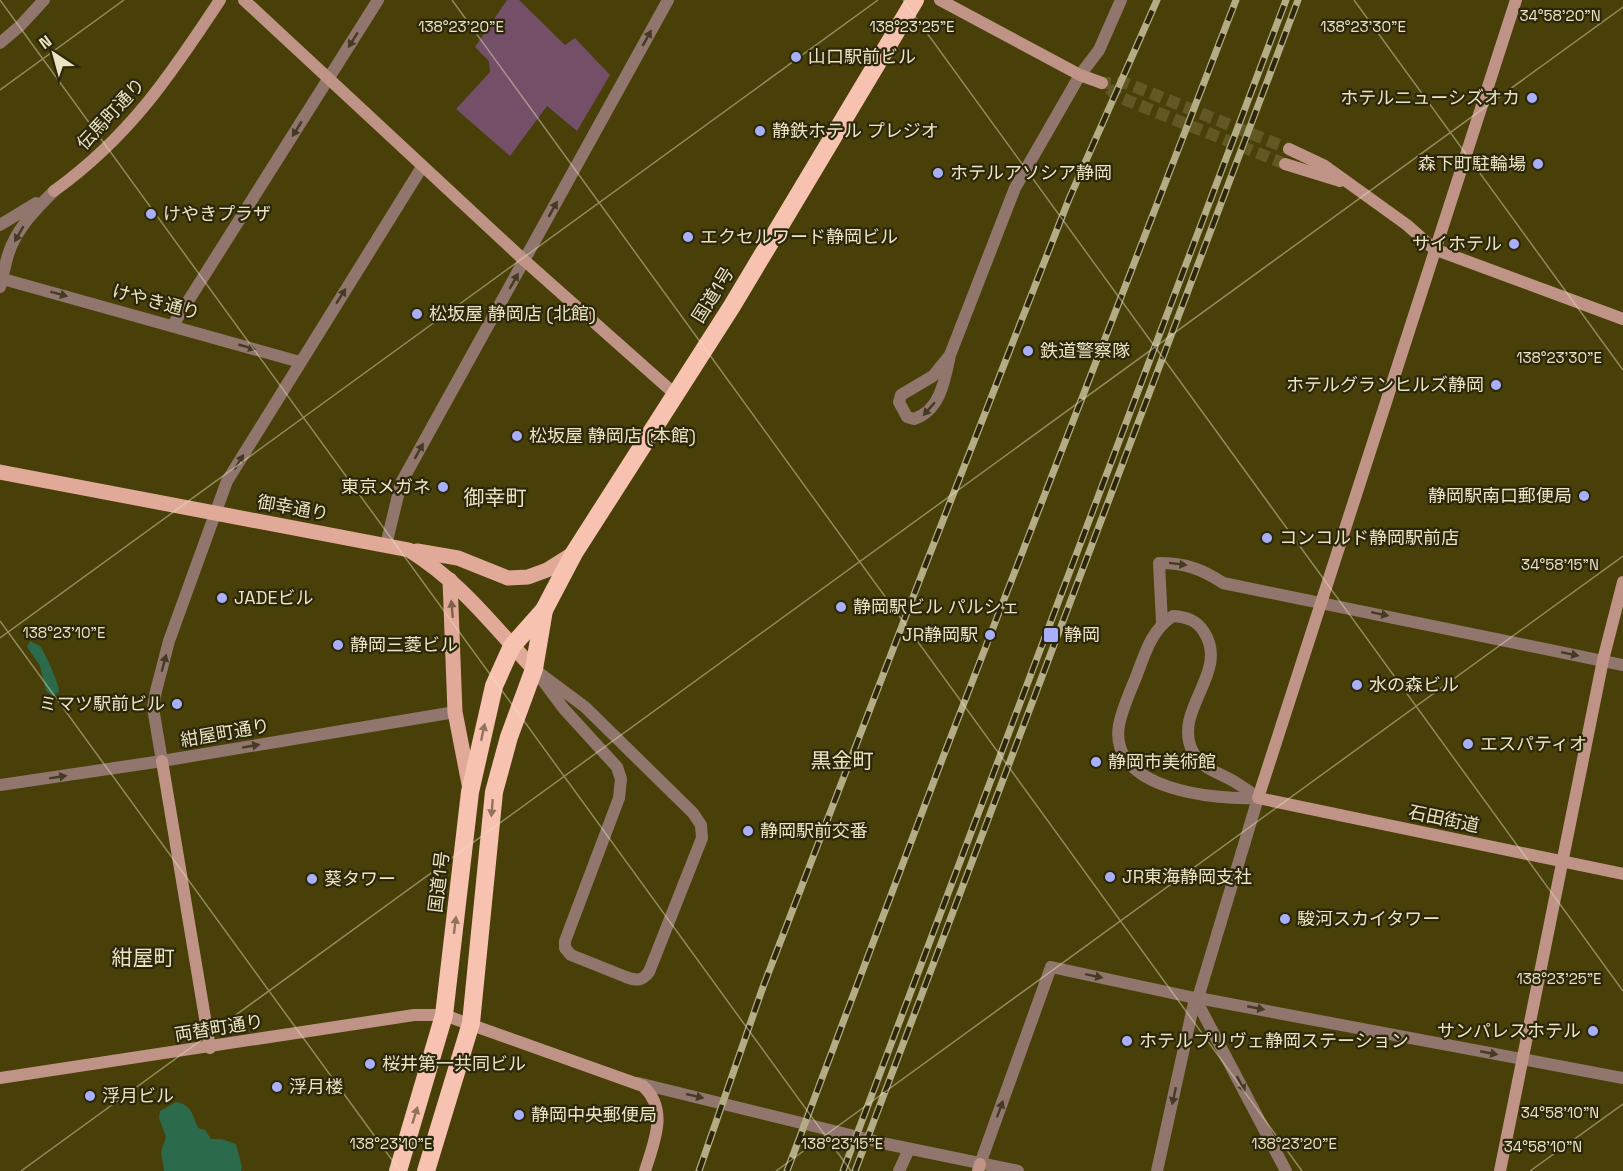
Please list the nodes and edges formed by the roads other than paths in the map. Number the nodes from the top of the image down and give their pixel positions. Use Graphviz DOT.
graph roads {
  1 [pos="44,0"];
  2 [pos="220,0"];
  3 [pos="244,0"];
  4 [pos="378,0"];
  5 [pos="668,0"];
  6 [pos="915,0"];
  7 [pos="939,0"];
  8 [pos="1121,0"];
  9 [pos="1516,0"];
  10 [pos="0,43"];
  11 [pos="1080,75"];
  12 [pos="328,80"];
  13 [pos="1102,83"];
  14 [pos="1289,149"];
  15 [pos="1285,164"];
  16 [pos="422,167"];
  17 [pos="1347,183"];
  18 [pos="54,191"];
  19 [pos="0,225"];
  20 [pos="1434,249"];
  21 [pos="525,261"];
  22 [pos="1,283"];
  23 [pos="1623,320"];
  24 [pos="173,325"];
  25 [pos="950,355"];
  26 [pos="300,362"];
  27 [pos="676,395"];
  28 [pos="0,472"];
  29 [pos="214,514"];
  30 [pos="386,545"];
  31 [pos="409,550"];
  32 [pos="574,553"];
  33 [pos="450,580"];
  34 [pos="1623,582"];
  35 [pos="1322,602"];
  36 [pos="544,610"];
  37 [pos="1162,623"];
  38 [pos="512,646"];
  39 [pos="1603,660"];
  40 [pos="1623,665"];
  41 [pos="534,669"];
  42 [pos="455,712"];
  43 [pos="162,761"];
  44 [pos="0,785"];
  45 [pos="470,792"];
  46 [pos="1258,798"];
  47 [pos="1562,862"];
  48 [pos="1623,874"];
  49 [pos="1197,998"];
  50 [pos="444,1015"];
  51 [pos="471,1023"];
  52 [pos="210,1048"];
  53 [pos="1522,1059"];
  54 [pos="0,1078"];
  55 [pos="1623,1078"];
  56 [pos="638,1083"];
  57 [pos="909,1149"];
  58 [pos="979,1167"];
  59 [pos="398,1171"];
  60 [pos="426,1171"];
  61 [pos="645,1171"];
  62 [pos="899,1171"];
  63 [pos="1018,1171"];
  64 [pos="1158,1171"];
  65 [pos="1286,1171"];
  66 [pos="1500,1171"];
  1 -- 10 [label="street"];
  2 -- 18 [label="street, 伝馬町通り"];
  3 -- 12 [label="street"];
  4 -- 12 [label="street, one-way"];
  21 -- 5 [label="street, one-way"];
  6 -- 27 [label="highway, 国道1号"];
  7 -- 11 [label="street"];
  8 -- 11 [label="street"];
  9 -- 20 [label="street"];
  11 -- 13 [label="street"];
  11 -- 25 [label="street"];
  12 -- 16 [label="street"];
  12 -- 24 [label="street, one-way"];
  14 -- 17 [label="street"];
  15 -- 17 [label="street"];
  16 -- 21 [label="street"];
  26 -- 16 [label="street, one-way"];
  17 -- 20 [label="street"];
  18 -- 19 [label="street, 伝馬町通り"];
  18 -- 22 [label="street, one-way"];
  20 -- 23 [label="street"];
  20 -- 35 [label="street"];
  21 -- 27 [label="street"];
  30 -- 21 [label="street, one-way"];
  22 -- 24 [label="street, けやき通り, one-way"];
  24 -- 26 [label="street, けやき通り, one-way"];
  25 -- 25 [label="street, one-way"];
  29 -- 26 [label="street, one-way"];
  27 -- 32 [label="highway, 国道1号"];
  28 -- 29 [label="main road, 御幸通り"];
  29 -- 30 [label="main road, 御幸通り"];
  43 -- 29 [label="street, one-way"];
  30 -- 31 [label="main road, 御幸通り"];
  31 -- 32 [label="main road"];
  31 -- 33 [label="main road, 御幸通り"];
  32 -- 36 [label="highway, 国道1号"];
  33 -- 38 [label="main road, 御幸通り"];
  42 -- 33 [label="main road, one-way"];
  34 -- 39 [label="street"];
  37 -- 35 [label="street, one-way"];
  35 -- 39 [label="street, one-way"];
  35 -- 46 [label="street"];
  36 -- 38 [label="highway, 国道1号"];
  36 -- 41 [label="highway, 国道1号"];
  37 -- 46 [label="street"];
  37 -- 46 [label="street"];
  38 -- 41 [label="main road, 御幸通り"];
  45 -- 38 [label="highway, 国道1号, one-way"];
  39 -- 40 [label="street"];
  39 -- 47 [label="street"];
  41 -- 41 [label="street"];
  41 -- 51 [label="highway, 国道1号, one-way"];
  43 -- 42 [label="street, 紺屋町通り, one-way"];
  42 -- 45 [label="main road"];
  44 -- 43 [label="street, 紺屋町通り, one-way"];
  43 -- 52 [label="street"];
  50 -- 45 [label="highway, 国道1号, one-way"];
  46 -- 47 [label="street, 石田街道"];
  46 -- 49 [label="street"];
  47 -- 48 [label="street, 石田街道"];
  47 -- 53 [label="street"];
  49 -- 53 [label="street, one-way"];
  58 -- 49 [label="street, one-way"];
  49 -- 64 [label="street, one-way"];
  49 -- 65 [label="street, one-way"];
  50 -- 51 [label="street, 両替町通り"];
  50 -- 52 [label="street, 両替町通り"];
  59 -- 50 [label="highway, 国道1号, one-way"];
  51 -- 56 [label="street, 両替町通り"];
  51 -- 60 [label="highway, 国道1号"];
  52 -- 54 [label="street, 両替町通り"];
  53 -- 55 [label="street"];
  53 -- 66 [label="street"];
  56 -- 57 [label="street, one-way"];
  56 -- 61 [label="street"];
  57 -- 58 [label="street"];
  57 -- 62 [label="street"];
  58 -- 63 [label="street"];
}
